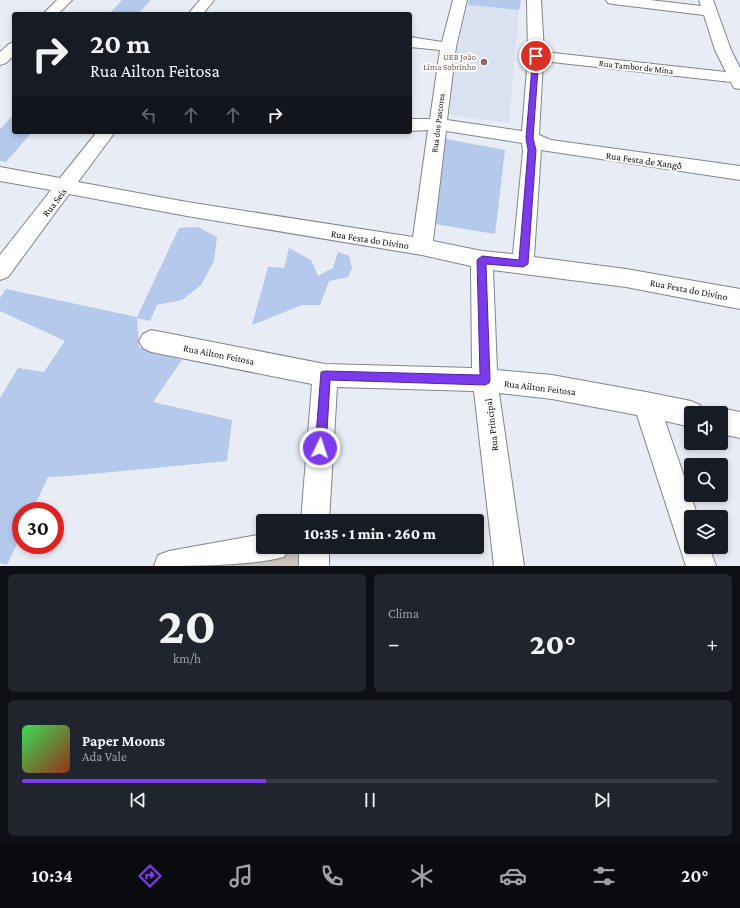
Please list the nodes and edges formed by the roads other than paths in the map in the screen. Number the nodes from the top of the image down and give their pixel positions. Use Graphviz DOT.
graph roads {
  1 [pos="65,0"];
  2 [pos="207,0"];
  3 [pos="460,0"];
  4 [pos="534,0"];
  5 [pos="613,0"];
  6 [pos="708,6"];
  7 [pos="52,12"];
  8 [pos="198,12"];
  9 [pos="412,42"];
  10 [pos="448,47"];
  11 [pos="12,49"];
  12 [pos="536,56"];
  13 [pos="0,60"];
  14 [pos="738,81"];
  15 [pos="412,126"];
  16 [pos="437,130"];
  17 [pos="105,134"];
  18 [pos="537,145"];
  19 [pos="740,173"];
  20 [pos="0,174"];
  21 [pos="66,186"];
  22 [pos="422,247"];
  23 [pos="482,260"];
  24 [pos="523,264"];
  25 [pos="0,271"];
  26 [pos="740,299"];
  27 [pos="150,341"];
  28 [pos="325,376"];
  29 [pos="485,380"];
  30 [pos="646,404"];
  31 [pos="684,412"];
  32 [pos="728,422"];
  33 [pos="740,425"];
  34 [pos="315,514"];
  35 [pos="684,517"];
  36 [pos="256,550"];
  37 [pos="314,554"];
  38 [pos="697,554"];
  39 [pos="169,566"];
  40 [pos="314,566"];
  41 [pos="510,566"];
  42 [pos="701,566"];
  1 -- 7 [label="street"];
  2 -- 8 [label="street"];
  3 -- 10 [label="street, Rua dos Pastores"];
  4 -- 12 [label="street"];
  5 -- 6 [label="street"];
  6 -- 14 [label="street"];
  9 -- 10 [label="street"];
  10 -- 16 [label="street, Rua dos Pastores"];
  11 -- 13 [label="street"];
  12 -- 14 [label="street, Rua Tambor de Mina"];
  12 -- 18 [label="street"];
  15 -- 16 [label="street, Rua Festa de Xangô"];
  16 -- 18 [label="street, Rua Festa de Xangô"];
  16 -- 22 [label="street, Rua dos Pastores"];
  17 -- 21 [label="street, Rua Seis"];
  18 -- 19 [label="street, Rua Festa de Xangô"];
  18 -- 24 [label="street"];
  20 -- 21 [label="street, Rua Festa do Divino"];
  21 -- 22 [label="street, Rua Festa do Divino"];
  21 -- 25 [label="street, Rua Seis"];
  22 -- 23 [label="street, Rua Festa do Divino"];
  23 -- 24 [label="street, Rua Festa do Divino"];
  23 -- 29 [label="street, Rua Principal"];
  24 -- 26 [label="street, Rua Festa do Divino"];
  27 -- 28 [label="street, Rua Ailton Feitosa"];
  28 -- 29 [label="street, Rua Ailton Feitosa"];
  28 -- 34 [label="street"];
  29 -- 30 [label="street, Rua Ailton Feitosa"];
  29 -- 41 [label="street, Rua Principal"];
  30 -- 31 [label="street, Rua Ailton Feitosa"];
  30 -- 35 [label="street"];
  32 -- 33 [label="street"];
  36 -- 39 [label="street"];
  37 -- 40 [label="street"];
  38 -- 42 [label="street"];
}
